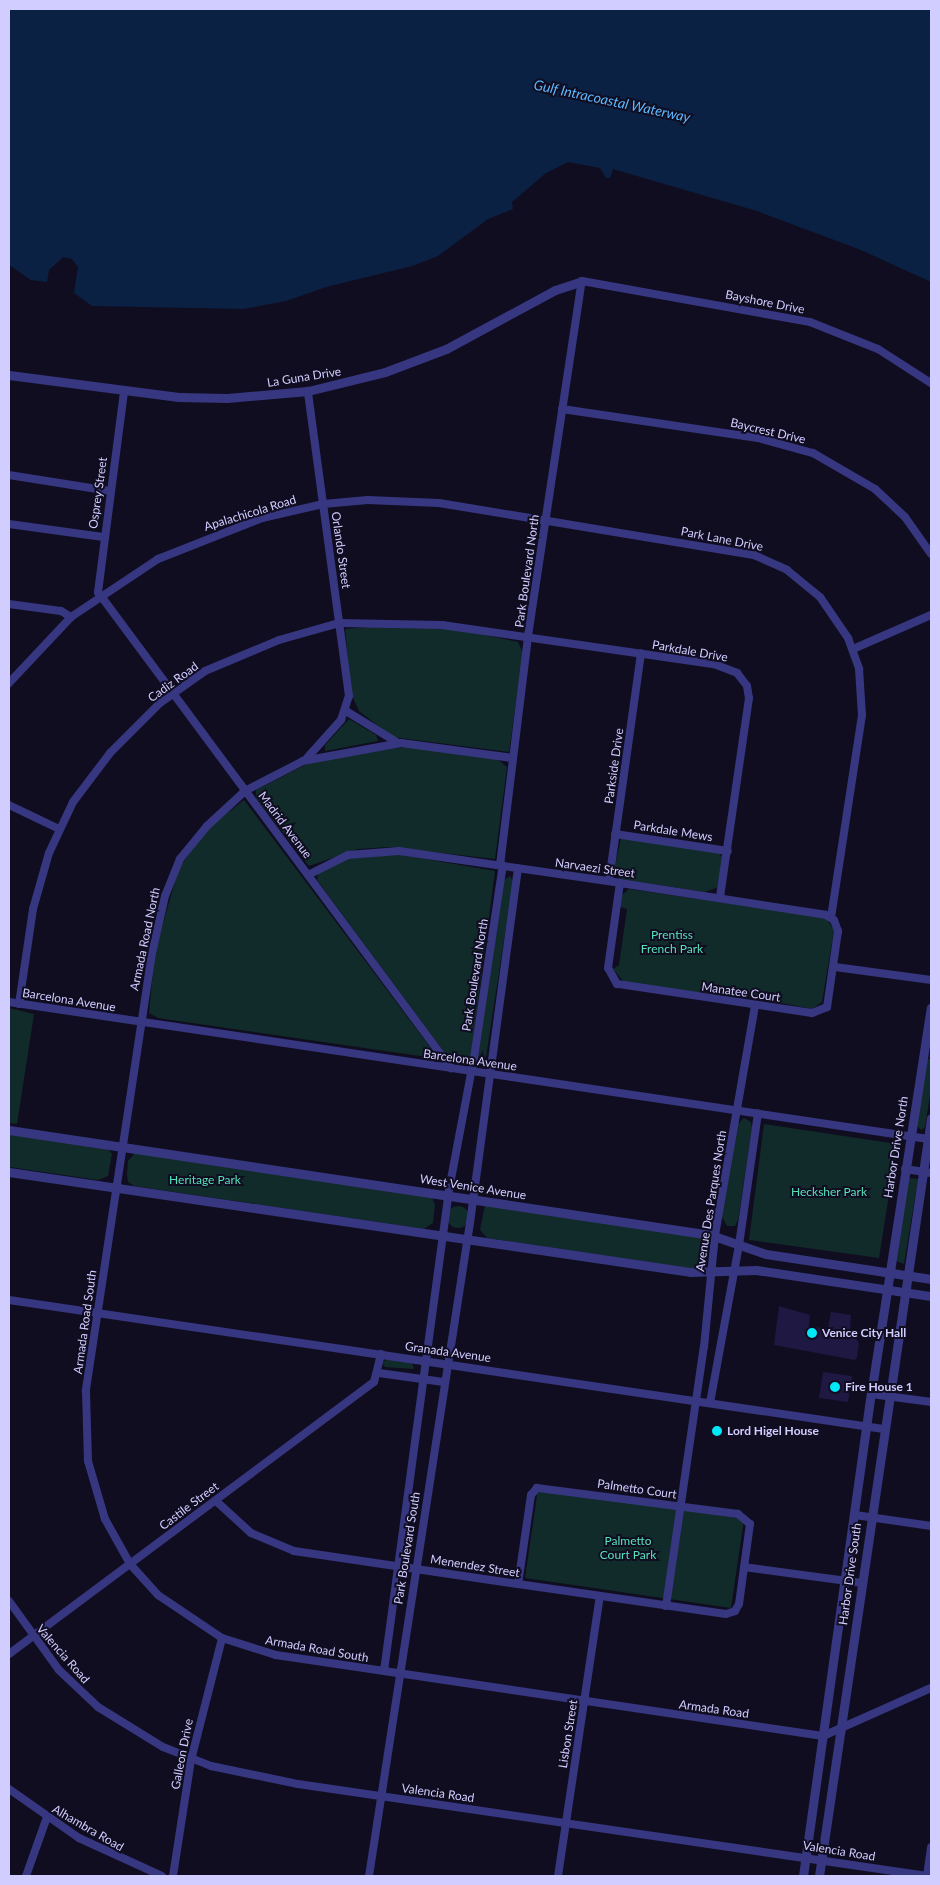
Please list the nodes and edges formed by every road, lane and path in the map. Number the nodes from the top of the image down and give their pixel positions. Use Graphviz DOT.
graph roads {
  1 [pos="582,281"];
  2 [pos="9,375"];
  3 [pos="931,383"];
  4 [pos="308,391"];
  5 [pos="124,392"];
  6 [pos="562,409"];
  7 [pos="9,475"];
  8 [pos="110,491"];
  9 [pos="323,504"];
  10 [pos="545,522"];
  11 [pos="9,524"];
  12 [pos="103,537"];
  13 [pos="931,554"];
  14 [pos="100,596"];
  15 [pos="9,604"];
  16 [pos="931,615"];
  17 [pos="71,618"];
  18 [pos="340,622"];
  19 [pos="528,636"];
  20 [pos="853,649"];
  21 [pos="641,654"];
  22 [pos="9,683"];
  23 [pos="173,693"];
  24 [pos="346,711"];
  25 [pos="400,744"];
  26 [pos="513,758"];
  27 [pos="303,761"];
  28 [pos="245,791"];
  29 [pos="9,805"];
  30 [pos="58,829"];
  31 [pos="615,834"];
  32 [pos="728,851"];
  33 [pos="502,865"];
  34 [pos="518,868"];
  35 [pos="308,875"];
  36 [pos="609,881"];
  37 [pos="620,882"];
  38 [pos="720,898"];
  39 [pos="831,917"];
  40 [pos="834,967"];
  41 [pos="931,980"];
  42 [pos="9,1002"];
  43 [pos="19,1004"];
  44 [pos="755,1005"];
  45 [pos="931,1008"];
  46 [pos="140,1022"];
  47 [pos="928,1048"];
  48 [pos="452,1068"];
  49 [pos="470,1071"];
  50 [pos="490,1074"];
  51 [pos="736,1110"];
  52 [pos="758,1113"];
  53 [pos="931,1118"];
  54 [pos="9,1130"];
  55 [pos="911,1137"];
  56 [pos="928,1139"];
  57 [pos="122,1147"];
  58 [pos="905,1169"];
  59 [pos="9,1172"];
  60 [pos="928,1173"];
  61 [pos="117,1188"];
  62 [pos="448,1195"];
  63 [pos="473,1199"];
  64 [pos="442,1235"];
  65 [pos="715,1235"];
  66 [pos="467,1239"];
  67 [pos="739,1245"];
  68 [pos="735,1272"];
  69 [pos="710,1273"];
  70 [pos="890,1273"];
  71 [pos="909,1276"];
  72 [pos="931,1279"];
  73 [pos="887,1290"];
  74 [pos="907,1293"];
  75 [pos="931,1296"];
  76 [pos="9,1300"];
  77 [pos="98,1312"];
  78 [pos="381,1354"];
  79 [pos="426,1360"];
  80 [pos="448,1364"];
  81 [pos="379,1373"];
  82 [pos="425,1379"];
  83 [pos="443,1382"];
  84 [pos="871,1394"];
  85 [pos="891,1396"];
  86 [pos="697,1400"];
  87 [pos="931,1402"];
  88 [pos="710,1403"];
  89 [pos="868,1426"];
  90 [pos="884,1429"];
  91 [pos="216,1501"];
  92 [pos="681,1507"];
  93 [pos="855,1515"];
  94 [pos="871,1517"];
  95 [pos="931,1526"];
  96 [pos="130,1564"];
  97 [pos="399,1566"];
  98 [pos="744,1567"];
  99 [pos="414,1569"];
  100 [pos="846,1580"];
  101 [pos="862,1583"];
  102 [pos="518,1584"];
  103 [pos="600,1596"];
  104 [pos="9,1601"];
  105 [pos="739,1602"];
  106 [pos="666,1606"];
  107 [pos="32,1637"];
  108 [pos="222,1638"];
  109 [pos="9,1654"];
  110 [pos="384,1671"];
  111 [pos="400,1673"];
  112 [pos="931,1688"];
  113 [pos="584,1700"];
  114 [pos="841,1732"];
  115 [pos="823,1736"];
  116 [pos="191,1760"];
  117 [pos="9,1788"];
  118 [pos="381,1796"];
  119 [pos="47,1817"];
  120 [pos="566,1822"];
  121 [pos="931,1847"];
  122 [pos="806,1858"];
  123 [pos="821,1860"];
  124 [pos="26,1876"];
  125 [pos="162,1876"];
  126 [pos="173,1876"];
  127 [pos="369,1876"];
  128 [pos="558,1876"];
  129 [pos="803,1876"];
  130 [pos="819,1876"];
  131 [pos="927,1876"];
  1 -- 3 [label="street, Bayshore Drive"];
  1 -- 4 [label="street, La Guna Drive"];
  1 -- 6 [label="street, Park Boulevard North"];
  2 -- 5 [label="street, La Guna Drive"];
  4 -- 5 [label="street, La Guna Drive"];
  4 -- 9 [label="street, Orlando Street"];
  5 -- 8 [label="street, Osprey Street"];
  6 -- 10 [label="street, Park Boulevard North"];
  6 -- 13 [label="street, Baycrest Drive"];
  7 -- 8 [label="street"];
  8 -- 12 [label="street, Osprey Street"];
  9 -- 10 [label="street, Apalachicola Road"];
  9 -- 14 [label="street, Apalachicola Road"];
  9 -- 18 [label="street, Orlando Street"];
  10 -- 19 [label="street, Park Boulevard North"];
  10 -- 20 [label="street, Park Lane Drive"];
  11 -- 12 [label="street"];
  12 -- 14 [label="street, Osprey Street"];
  14 -- 17 [label="street, Apalachicola Road"];
  14 -- 23 [label="street, Madrid Avenue"];
  15 -- 17 [label="street"];
  16 -- 20 [label="street"];
  17 -- 22 [label="street, Apalachicola Road"];
  18 -- 19 [label="street, Cadiz Road"];
  18 -- 23 [label="street, Cadiz Road"];
  18 -- 24 [label="street, Orlando Street"];
  19 -- 21 [label="street, Parkdale Drive"];
  19 -- 26 [label="street, Park Boulevard North"];
  20 -- 39 [label="street, Park Lane Drive"];
  21 -- 31 [label="street, Parkside Drive"];
  21 -- 32 [label="street, Parkdale Drive"];
  23 -- 28 [label="street, Madrid Avenue"];
  23 -- 30 [label="street, Cadiz Road"];
  24 -- 25 [label="street"];
  24 -- 27 [label="street"];
  25 -- 26 [label="street, Armada Road North"];
  25 -- 27 [label="street, Armada Road North"];
  26 -- 33 [label="street, Park Boulevard North"];
  27 -- 28 [label="street, Armada Road North"];
  28 -- 35 [label="street, Madrid Avenue"];
  28 -- 46 [label="street, Armada Road North"];
  29 -- 30 [label="street"];
  30 -- 43 [label="street, Cadiz Road"];
  31 -- 32 [label="street, Parkdale Mews"];
  31 -- 36 [label="street, Parkside Drive"];
  32 -- 38 [label="street, Parkdale Drive"];
  33 -- 34 [label="street, Narvaezi Street"];
  33 -- 35 [label="street, Narvaezi Street"];
  33 -- 49 [label="street, Park Boulevard North"];
  34 -- 36 [label="street, Narvaezi Street"];
  34 -- 50 [label="street"];
  35 -- 48 [label="street, Madrid Avenue"];
  36 -- 37 [label="street, Narvaezi Street"];
  37 -- 38 [label="street, Narvaezi Street"];
  37 -- 44 [label="street, Manatee Court"];
  38 -- 39 [label="street, Narvaezi Street"];
  39 -- 40 [label="street"];
  40 -- 41 [label="street"];
  40 -- 44 [label="street, Manatee Court"];
  42 -- 43 [label="street, Barcelona Avenue"];
  43 -- 46 [label="street, Barcelona Avenue"];
  44 -- 51 [label="street, Avenue Des Parques North"];
  45 -- 47 [label="street, Harbor Drive North"];
  46 -- 48 [label="street, Barcelona Avenue"];
  46 -- 57 [label="street, Armada Road North"];
  47 -- 55 [label="street, Harbor Drive North"];
  48 -- 49 [label="street, Barcelona Avenue"];
  49 -- 50 [label="street, Barcelona Avenue"];
  49 -- 62 [label="street, Park Boulevard North"];
  50 -- 51 [label="street, Barcelona Avenue"];
  50 -- 63 [label="street"];
  51 -- 52 [label="street, Barcelona Avenue"];
  51 -- 65 [label="street, Avenue Des Parques North"];
  52 -- 55 [label="street, Barcelona Avenue"];
  52 -- 67 [label="street"];
  53 -- 56 [label="street"];
  54 -- 57 [label="street, West Venice Avenue"];
  55 -- 56 [label="street, Barcelona Avenue"];
  55 -- 58 [label="street, Harbor Drive North"];
  56 -- 60 [label="street"];
  57 -- 61 [label="street, Armada Road North"];
  57 -- 62 [label="street, West Venice Avenue"];
  58 -- 60 [label="street"];
  58 -- 70 [label="street, Harbor Drive North"];
  59 -- 61 [label="street"];
  60 -- 71 [label="street"];
  61 -- 64 [label="street"];
  61 -- 77 [label="street, Armada Road South"];
  62 -- 63 [label="street, West Venice Avenue"];
  62 -- 64 [label="street, Park Boulevard North"];
  63 -- 65 [label="street, West Venice Avenue"];
  63 -- 66 [label="street, Park Boulevard South"];
  64 -- 66 [label="street"];
  64 -- 79 [label="street, Park Boulevard South"];
  65 -- 67 [label="street, West Venice Avenue"];
  65 -- 69 [label="street, Avenue Des Parques North"];
  66 -- 69 [label="street"];
  66 -- 80 [label="street, Park Boulevard South"];
  67 -- 68 [label="street"];
  67 -- 70 [label="street, West Venice Avenue"];
  68 -- 69 [label="street"];
  68 -- 73 [label="street"];
  68 -- 88 [label="street"];
  69 -- 86 [label="street, Avenue Des Parques North"];
  70 -- 71 [label="street, West Venice Avenue"];
  70 -- 73 [label="street, Harbor Drive North"];
  71 -- 72 [label="street, West Venice Avenue"];
  71 -- 74 [label="street, Harbor Drive South"];
  73 -- 74 [label="street"];
  73 -- 84 [label="street, Harbor Drive South"];
  74 -- 75 [label="street"];
  74 -- 85 [label="street, Harbor Drive South"];
  76 -- 77 [label="street, Granada Avenue"];
  77 -- 78 [label="street, Granada Avenue"];
  77 -- 96 [label="street, Armada Road South"];
  78 -- 79 [label="street, Granada Avenue"];
  78 -- 81 [label="street"];
  79 -- 80 [label="street, Granada Avenue"];
  79 -- 82 [label="street, Park Boulevard South"];
  80 -- 83 [label="street, Park Boulevard South"];
  80 -- 86 [label="street, Granada Avenue"];
  81 -- 82 [label="street"];
  81 -- 91 [label="street, Castile Street"];
  82 -- 83 [label="street"];
  82 -- 97 [label="street, Park Boulevard South"];
  83 -- 99 [label="street, Park Boulevard South"];
  84 -- 85 [label="street"];
  84 -- 89 [label="street, Harbor Drive South"];
  85 -- 87 [label="street"];
  85 -- 90 [label="street, Harbor Drive South"];
  86 -- 88 [label="street, Granada Avenue"];
  86 -- 92 [label="street, Avenue Des Parques North"];
  88 -- 89 [label="street, Granada Avenue"];
  89 -- 90 [label="street, Granada Avenue"];
  89 -- 93 [label="street, Harbor Drive South"];
  90 -- 94 [label="street, Harbor Drive South"];
  91 -- 96 [label="street, Castile Street"];
  91 -- 97 [label="street, Menendez Street"];
  92 -- 98 [label="street, Palmetto Court"];
  92 -- 102 [label="street, Palmetto Court"];
  92 -- 106 [label="street, Avenue Des Parques North"];
  93 -- 94 [label="street"];
  93 -- 100 [label="street, Harbor Drive South"];
  94 -- 95 [label="street"];
  94 -- 101 [label="street, Harbor Drive South"];
  96 -- 107 [label="street, Castile Street"];
  96 -- 108 [label="street, Armada Road South"];
  97 -- 99 [label="street, Menendez Street"];
  97 -- 110 [label="street, Park Boulevard South"];
  98 -- 100 [label="street"];
  98 -- 105 [label="street, Palmetto Court"];
  99 -- 102 [label="street, Menendez Street"];
  99 -- 111 [label="street, Park Boulevard South"];
  100 -- 101 [label="street"];
  100 -- 115 [label="street, Harbor Drive South"];
  101 -- 114 [label="street, Harbor Drive South"];
  102 -- 103 [label="street, Menendez Street"];
  103 -- 106 [label="street, Menendez Street"];
  103 -- 113 [label="street, Lisbon Street"];
  104 -- 107 [label="street, Valencia Road"];
  105 -- 106 [label="street, Menendez Street"];
  107 -- 109 [label="street, Castile Street"];
  107 -- 116 [label="street, Valencia Road"];
  108 -- 110 [label="street, Armada Road South"];
  108 -- 116 [label="street, Galleon Drive"];
  110 -- 111 [label="street, Armada Road South"];
  111 -- 113 [label="street, Armada Road South"];
  111 -- 118 [label="street, Park Boulevard South"];
  112 -- 114 [label="street, Armada Road"];
  113 -- 115 [label="street, Armada Road"];
  113 -- 120 [label="street, Lisbon Street"];
  114 -- 115 [label="street, Armada Road"];
  114 -- 123 [label="street, Harbor Drive South"];
  115 -- 122 [label="street, Harbor Drive South"];
  116 -- 118 [label="street, Valencia Road"];
  116 -- 126 [label="street, Galleon Drive"];
  117 -- 119 [label="street, Alhambra Road"];
  118 -- 120 [label="street, Valencia Road"];
  118 -- 127 [label="street, Park Boulevard South"];
  119 -- 124 [label="street"];
  119 -- 125 [label="street, Alhambra Road"];
  120 -- 122 [label="street, Valencia Road"];
  120 -- 128 [label="street, Lisbon Street"];
  121 -- 131 [label="street"];
  122 -- 123 [label="street, Valencia Road"];
  122 -- 129 [label="street, Harbor Drive South"];
  123 -- 130 [label="street, Harbor Drive South"];
  123 -- 131 [label="street, Valencia Road"];
}
